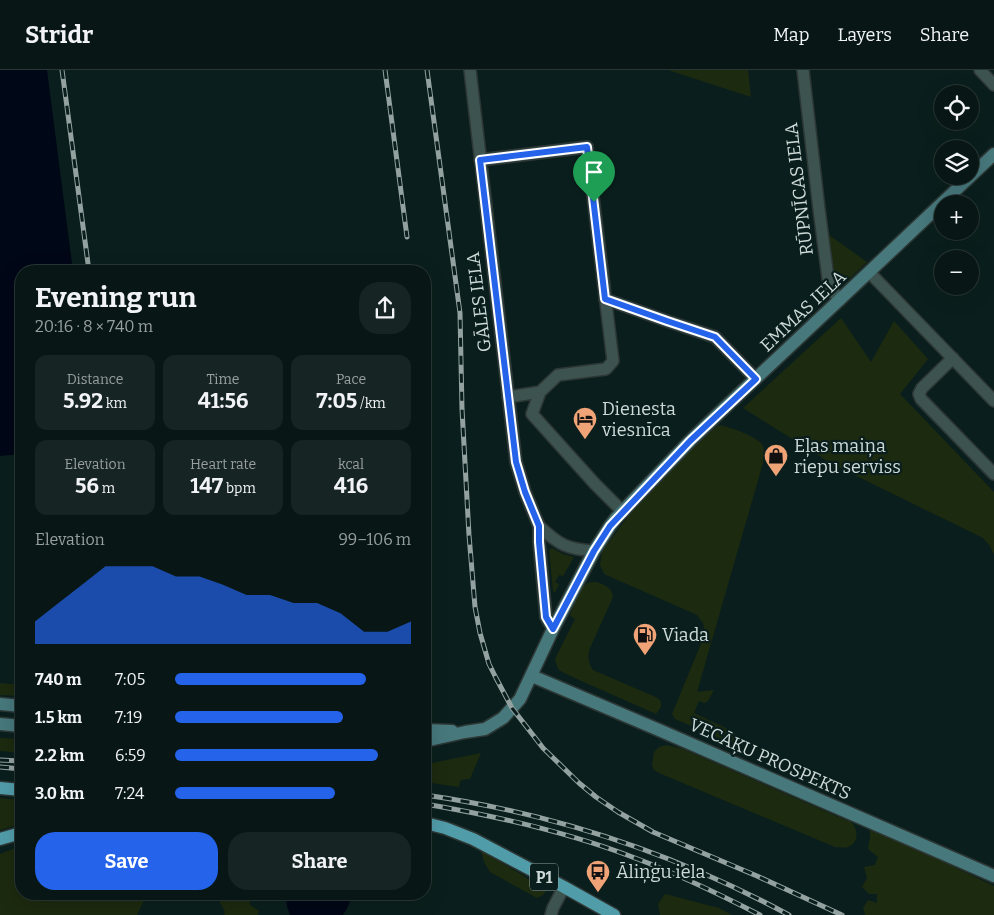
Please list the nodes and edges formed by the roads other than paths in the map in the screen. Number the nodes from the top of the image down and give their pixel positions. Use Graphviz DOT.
graph roads {
  1 [pos="470,70"];
  2 [pos="803,70"];
  3 [pos="980,70"];
  4 [pos="994,85"];
  5 [pos="994,154"];
  6 [pos="480,160"];
  7 [pos="869,272"];
  8 [pos="605,299"];
  9 [pos="840,300"];
  10 [pos="953,358"];
  11 [pos="756,379"];
  12 [pos="540,392"];
  13 [pos="508,397"];
  14 [pos="994,400"];
  15 [pos="994,474"];
  16 [pos="623,512"];
  17 [pos="539,526"];
  18 [pos="594,551"];
  19 [pos="553,629"];
  20 [pos="532,676"];
  21 [pos="0,704"];
  22 [pos="15,705"];
  23 [pos="0,724"];
  24 [pos="15,725"];
  25 [pos="431,730"];
  26 [pos="465,732"];
  27 [pos="431,740"];
  28 [pos="0,788"];
  29 [pos="15,789"];
  30 [pos="431,824"];
  31 [pos="15,834"];
  32 [pos="0,839"];
  33 [pos="994,876"];
  34 [pos="564,887"];
  35 [pos="551,915"];
  36 [pos="614,915"];
  1 -- 6 [label="street, GĀLES IELA"];
  2 -- 9 [label="street, RŪPNĪCAS IELA"];
  3 -- 4 [label="street"];
  5 -- 7 [label="main road, EMMAS IELA"];
  6 -- 8 [label="street"];
  6 -- 13 [label="street, GĀLES IELA"];
  7 -- 9 [label="main road, EMMAS IELA"];
  7 -- 10 [label="street"];
  8 -- 11 [label="street"];
  8 -- 12 [label="street"];
  9 -- 11 [label="main road, EMMAS IELA"];
  10 -- 14 [label="street"];
  10 -- 15 [label="street"];
  11 -- 16 [label="main road, EMMAS IELA"];
  12 -- 13 [label="street"];
  12 -- 16 [label="street"];
  13 -- 17 [label="street, GĀLES IELA"];
  16 -- 18 [label="main road, EMMAS IELA"];
  17 -- 18 [label="street, GĀLES IELA"];
  17 -- 19 [label="street, GĀLES IELA"];
  18 -- 19 [label="main road, EMMAS IELA"];
  19 -- 20 [label="main road, EMMAS IELA"];
  20 -- 26 [label="main road, EMMAS IELA"];
  20 -- 33 [label="main road, VECĀĶU PROSPEKTS"];
  21 -- 22 [label="main road"];
  23 -- 24 [label="main road"];
  25 -- 26 [label="main road"];
  26 -- 27 [label="main road, EMMAS IELA"];
  28 -- 29 [label="main road"];
  30 -- 34 [label="main road, P1"];
  31 -- 32 [label="main road"];
  34 -- 35 [label="street"];
  34 -- 36 [label="main road, P1"];
}
